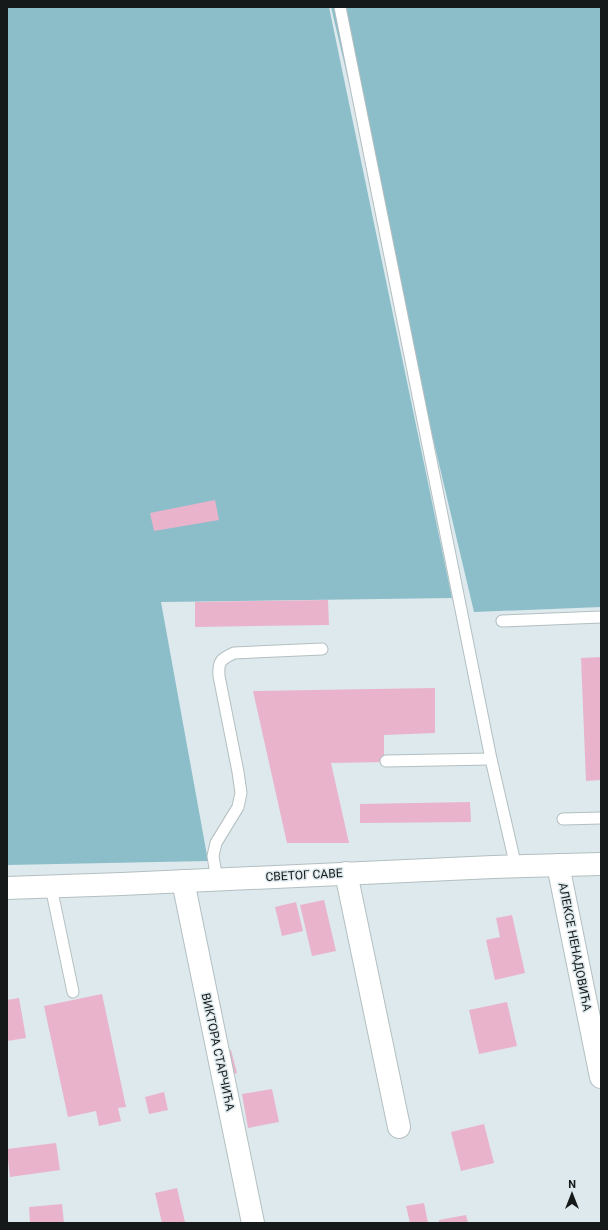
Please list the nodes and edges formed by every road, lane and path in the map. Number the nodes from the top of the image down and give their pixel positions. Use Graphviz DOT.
graph roads {
  1 [pos="340,7"];
  2 [pos="601,617"];
  3 [pos="502,621"];
  4 [pos="322,649"];
  5 [pos="491,759"];
  6 [pos="386,761"];
  7 [pos="601,818"];
  8 [pos="563,819"];
  9 [pos="601,864"];
  10 [pos="558,865"];
  11 [pos="516,867"];
  12 [pos="346,873"];
  13 [pos="217,880"];
  14 [pos="183,881"];
  15 [pos="51,887"];
  16 [pos="7,888"];
  17 [pos="73,992"];
  18 [pos="601,1077"];
  19 [pos="399,1127"];
  20 [pos="253,1223"];
  1 -- 5 [label="lane"];
  2 -- 3 [label="lane"];
  4 -- 13 [label="lane"];
  5 -- 6 [label="lane"];
  5 -- 11 [label="lane"];
  7 -- 8 [label="lane"];
  9 -- 10 [label="street, СВЕТОГ САВЕ"];
  10 -- 11 [label="street, СВЕТОГ САВЕ"];
  10 -- 18 [label="street, АЛЕКСЕ НЕНАДОВИЋА"];
  11 -- 12 [label="street, СВЕТОГ САВЕ"];
  12 -- 13 [label="street, СВЕТОГ САВЕ"];
  12 -- 19 [label="street"];
  13 -- 14 [label="street, СВЕТОГ САВЕ"];
  14 -- 15 [label="street, СВЕТОГ САВЕ"];
  14 -- 20 [label="street, ВИКТОРА СТАРЧИЋА"];
  15 -- 16 [label="street, СВЕТОГ САВЕ"];
  15 -- 17 [label="lane"];
}
